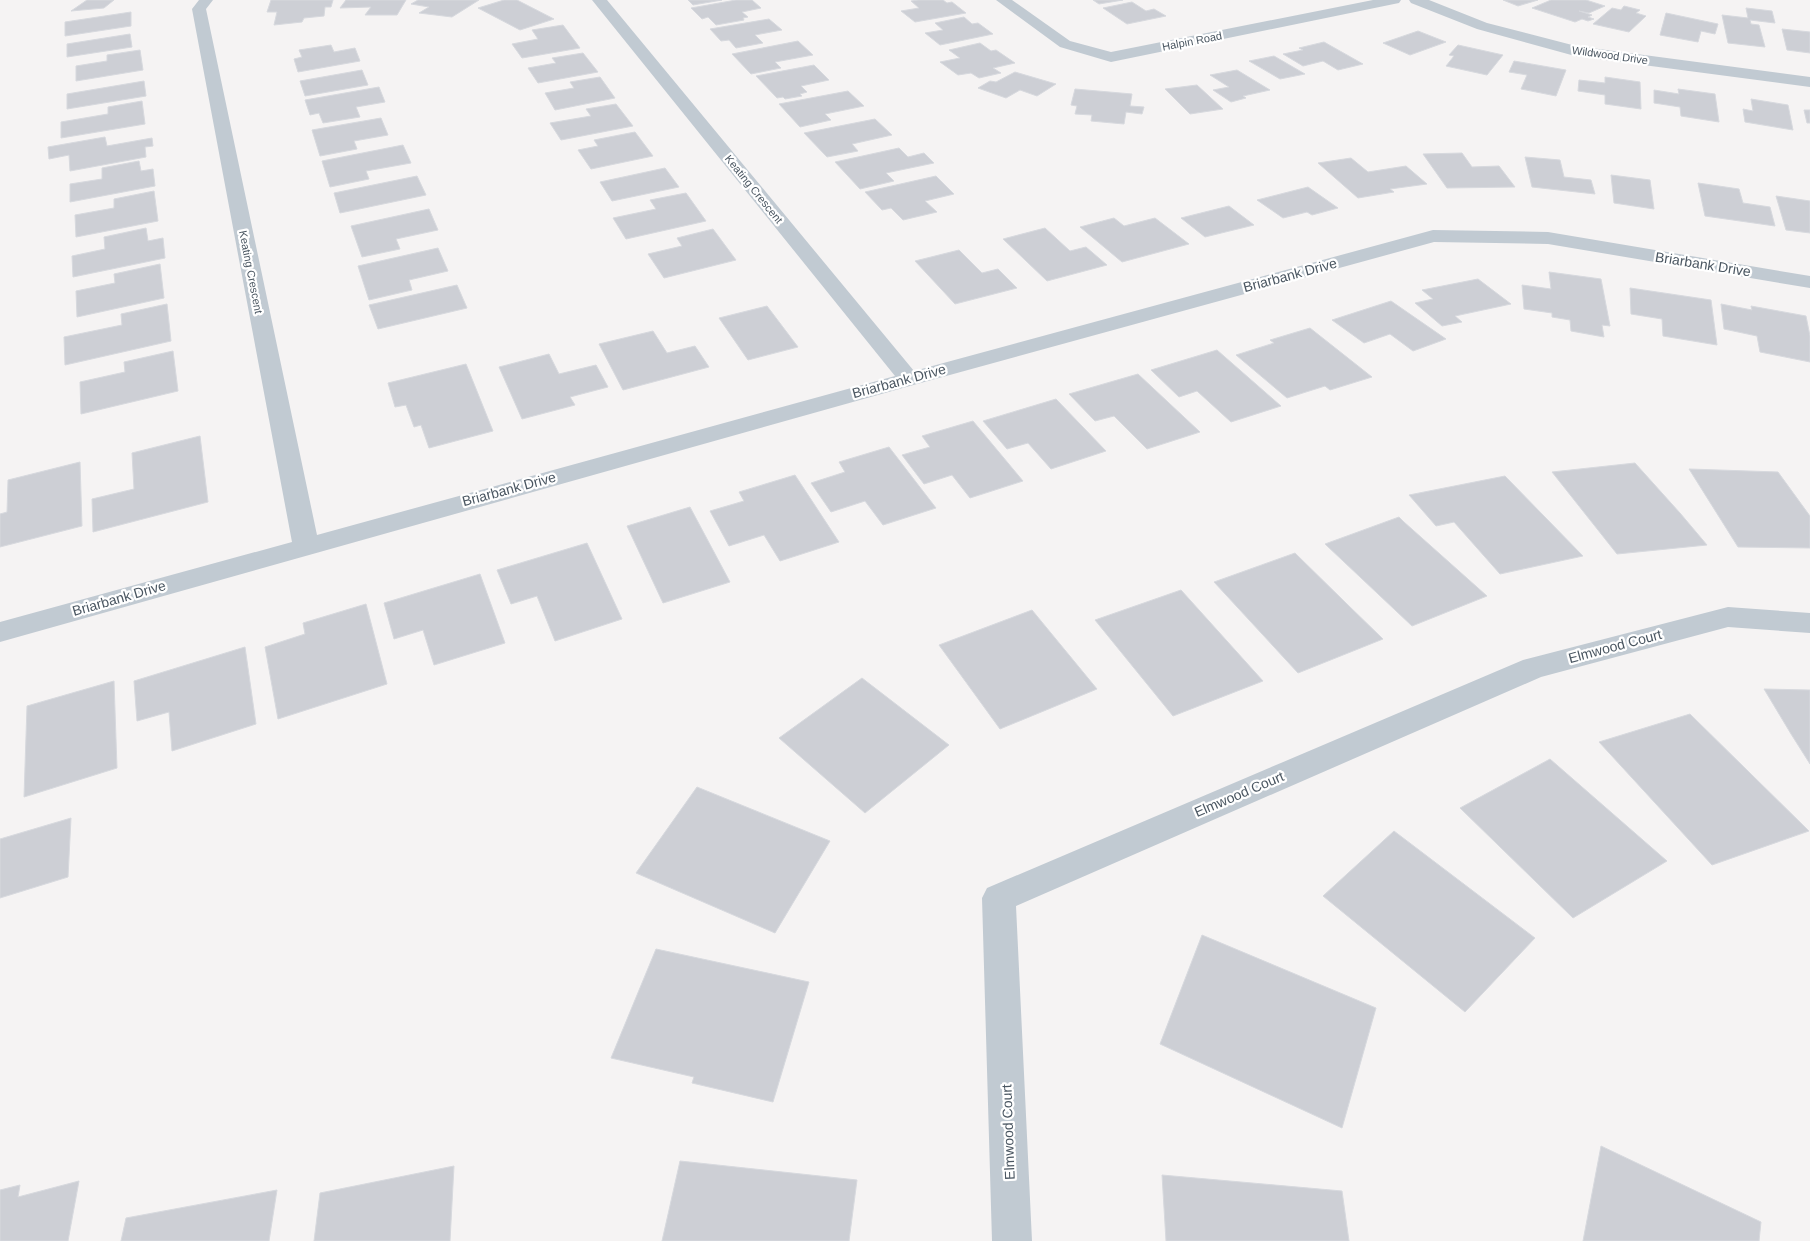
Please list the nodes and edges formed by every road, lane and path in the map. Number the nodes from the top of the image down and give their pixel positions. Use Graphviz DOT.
graph roads {
  1 [pos="206,0"];
  2 [pos="599,0"];
  3 [pos="1003,0"];
  4 [pos="1394,0"];
  5 [pos="1416,0"];
  6 [pos="1810,82"];
  7 [pos="1810,282"];
  8 [pos="909,379"];
  9 [pos="306,545"];
  10 [pos="1810,623"];
  11 [pos="0,632"];
  12 [pos="1012,1241"];
  1 -- 9 [label="street, Keating Crescent"];
  2 -- 8 [label="street, Keating Crescent"];
  3 -- 4 [label="street, Halpin Road"];
  5 -- 6 [label="street, Wildwood Drive"];
  7 -- 8 [label="street, Briarbank Drive"];
  8 -- 9 [label="street, Briarbank Drive"];
  9 -- 11 [label="street, Briarbank Drive"];
  10 -- 12 [label="street, Elmwood Court"];
}
